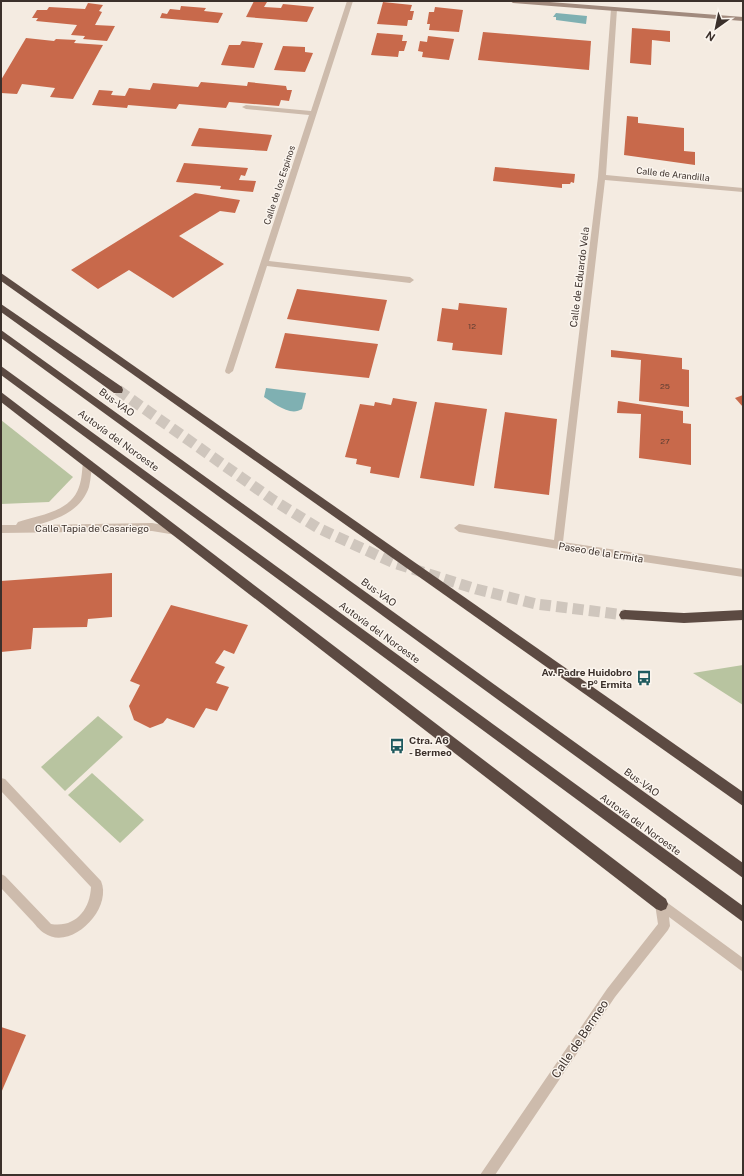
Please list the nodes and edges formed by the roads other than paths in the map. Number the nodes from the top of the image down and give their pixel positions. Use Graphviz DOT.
graph roads {
  1 [pos="350,1"];
  2 [pos="513,1"];
  3 [pos="614,10"];
  4 [pos="743,19"];
  5 [pos="246,107"];
  6 [pos="313,113"];
  7 [pos="602,177"];
  8 [pos="743,190"];
  9 [pos="264,262"];
  10 [pos="1,276"];
  11 [pos="410,280"];
  12 [pos="1,307"];
  13 [pos="1,332"];
  14 [pos="1,370"];
  15 [pos="229,371"];
  16 [pos="118,390"];
  17 [pos="1,396"];
  18 [pos="88,462"];
  19 [pos="459,528"];
  20 [pos="4,529"];
  21 [pos="176,531"];
  22 [pos="558,545"];
  23 [pos="743,573"];
  24 [pos="625,615"];
  25 [pos="743,615"];
  26 [pos="1,783"];
  27 [pos="743,800"];
  28 [pos="743,871"];
  29 [pos="1,880"];
  30 [pos="661,904"];
  31 [pos="743,915"];
  32 [pos="743,966"];
  33 [pos="487,1175"];
  1 -- 6 [label="street, Calle de los Espinos"];
  2 -- 3 [label="street"];
  3 -- 4 [label="street"];
  3 -- 7 [label="street, Calle de Eduardo Vela"];
  5 -- 6 [label="street"];
  6 -- 9 [label="street, Calle de los Espinos"];
  7 -- 8 [label="street, Calle de Arandilla"];
  7 -- 22 [label="street, Calle de Eduardo Vela"];
  9 -- 11 [label="street"];
  9 -- 15 [label="street, Calle de los Espinos"];
  10 -- 27 [label="highway"];
  12 -- 16 [label="highway"];
  13 -- 28 [label="highway, Bus-VAO"];
  14 -- 31 [label="highway, Autovía del Noroeste"];
  17 -- 18 [label="highway"];
  18 -- 20 [label="street, Calle Tapia de Casariego"];
  18 -- 21 [label="highway"];
  19 -- 22 [label="street, Paseo de la Ermita"];
  20 -- 21 [label="street, Calle Tapia de Casariego"];
  21 -- 30 [label="highway"];
  22 -- 23 [label="street, Paseo de la Ermita"];
  24 -- 25 [label="highway"];
  26 -- 29 [label="street"];
  30 -- 32 [label="street"];
  30 -- 33 [label="street, Calle de Bermeo"];
}
